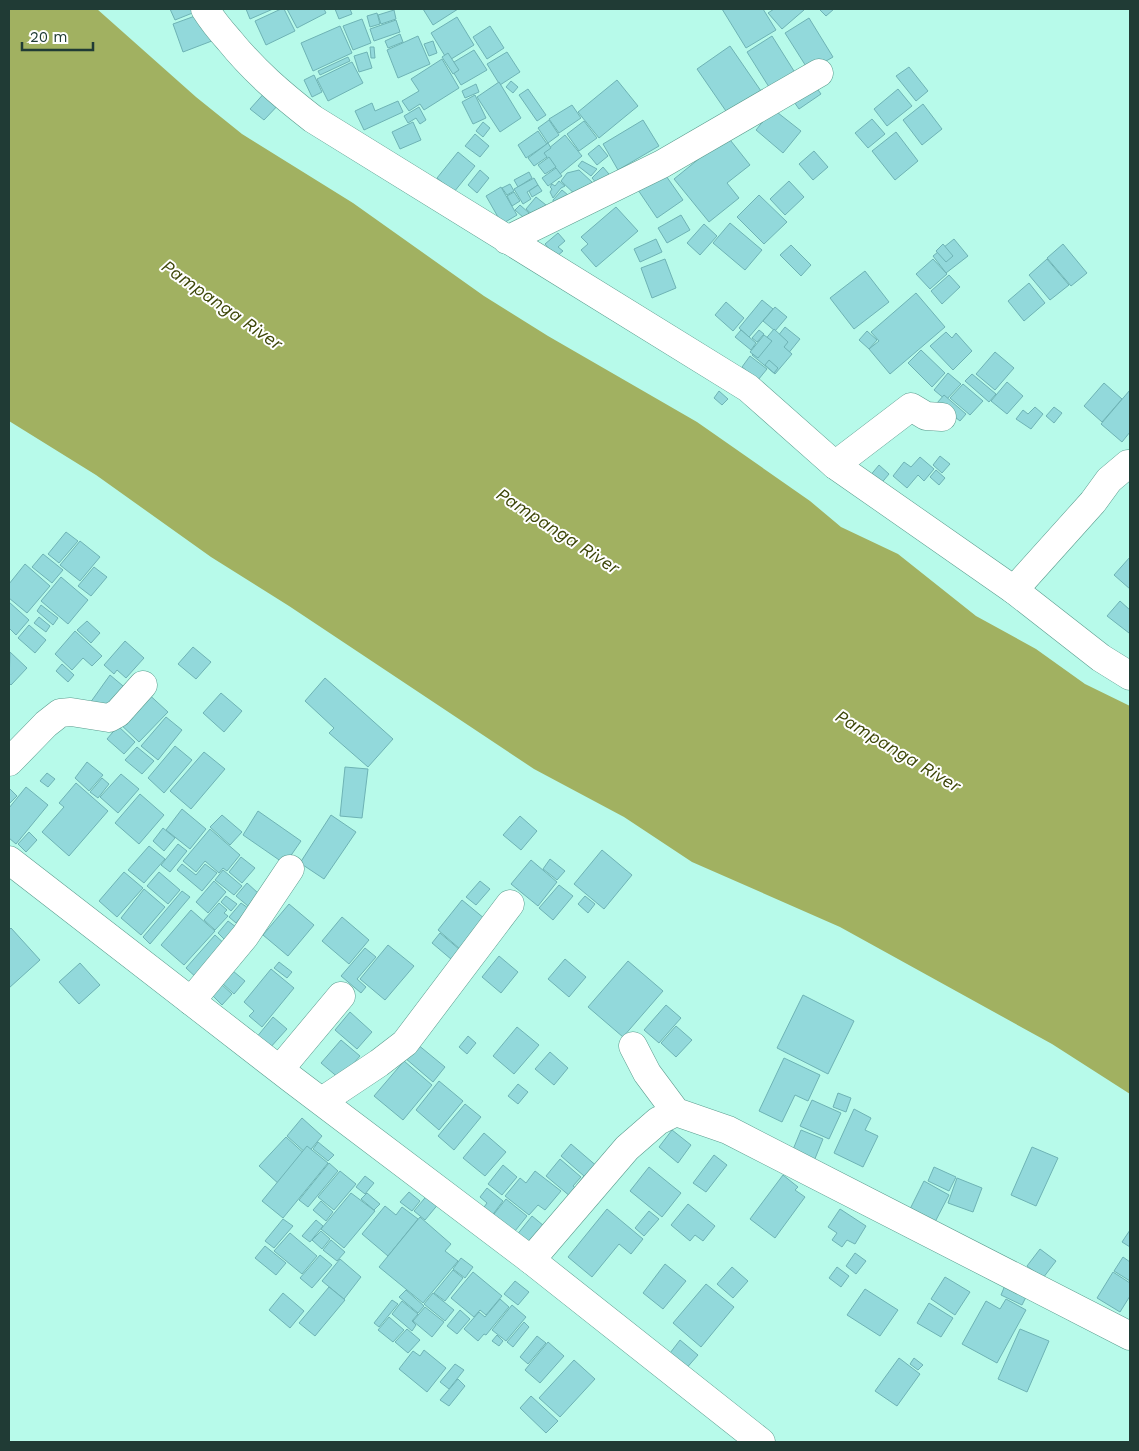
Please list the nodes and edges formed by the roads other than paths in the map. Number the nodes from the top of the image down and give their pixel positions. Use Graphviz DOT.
graph roads {
  1 [pos="205,9"];
  2 [pos="819,73"];
  3 [pos="507,240"];
  4 [pos="942,416"];
  5 [pos="1130,464"];
  6 [pos="835,465"];
  7 [pos="1014,590"];
  8 [pos="1130,676"];
  9 [pos="143,685"];
  10 [pos="9,762"];
  11 [pos="9,860"];
  12 [pos="290,869"];
  13 [pos="510,904"];
  14 [pos="341,996"];
  15 [pos="191,1001"];
  16 [pos="633,1046"];
  17 [pos="280,1069"];
  18 [pos="322,1101"];
  19 [pos="676,1112"];
  20 [pos="531,1260"];
  21 [pos="1130,1336"];
  22 [pos="761,1442"];
  1 -- 3 [label="street"];
  2 -- 3 [label="street"];
  3 -- 6 [label="street"];
  4 -- 6 [label="street"];
  5 -- 7 [label="street"];
  6 -- 7 [label="street"];
  7 -- 8 [label="street"];
  9 -- 10 [label="street"];
  11 -- 15 [label="street"];
  12 -- 15 [label="street"];
  13 -- 18 [label="street"];
  14 -- 17 [label="street"];
  15 -- 17 [label="street"];
  16 -- 19 [label="street"];
  17 -- 18 [label="street"];
  18 -- 20 [label="street"];
  19 -- 20 [label="street"];
  19 -- 21 [label="street"];
  20 -- 22 [label="street"];
}
